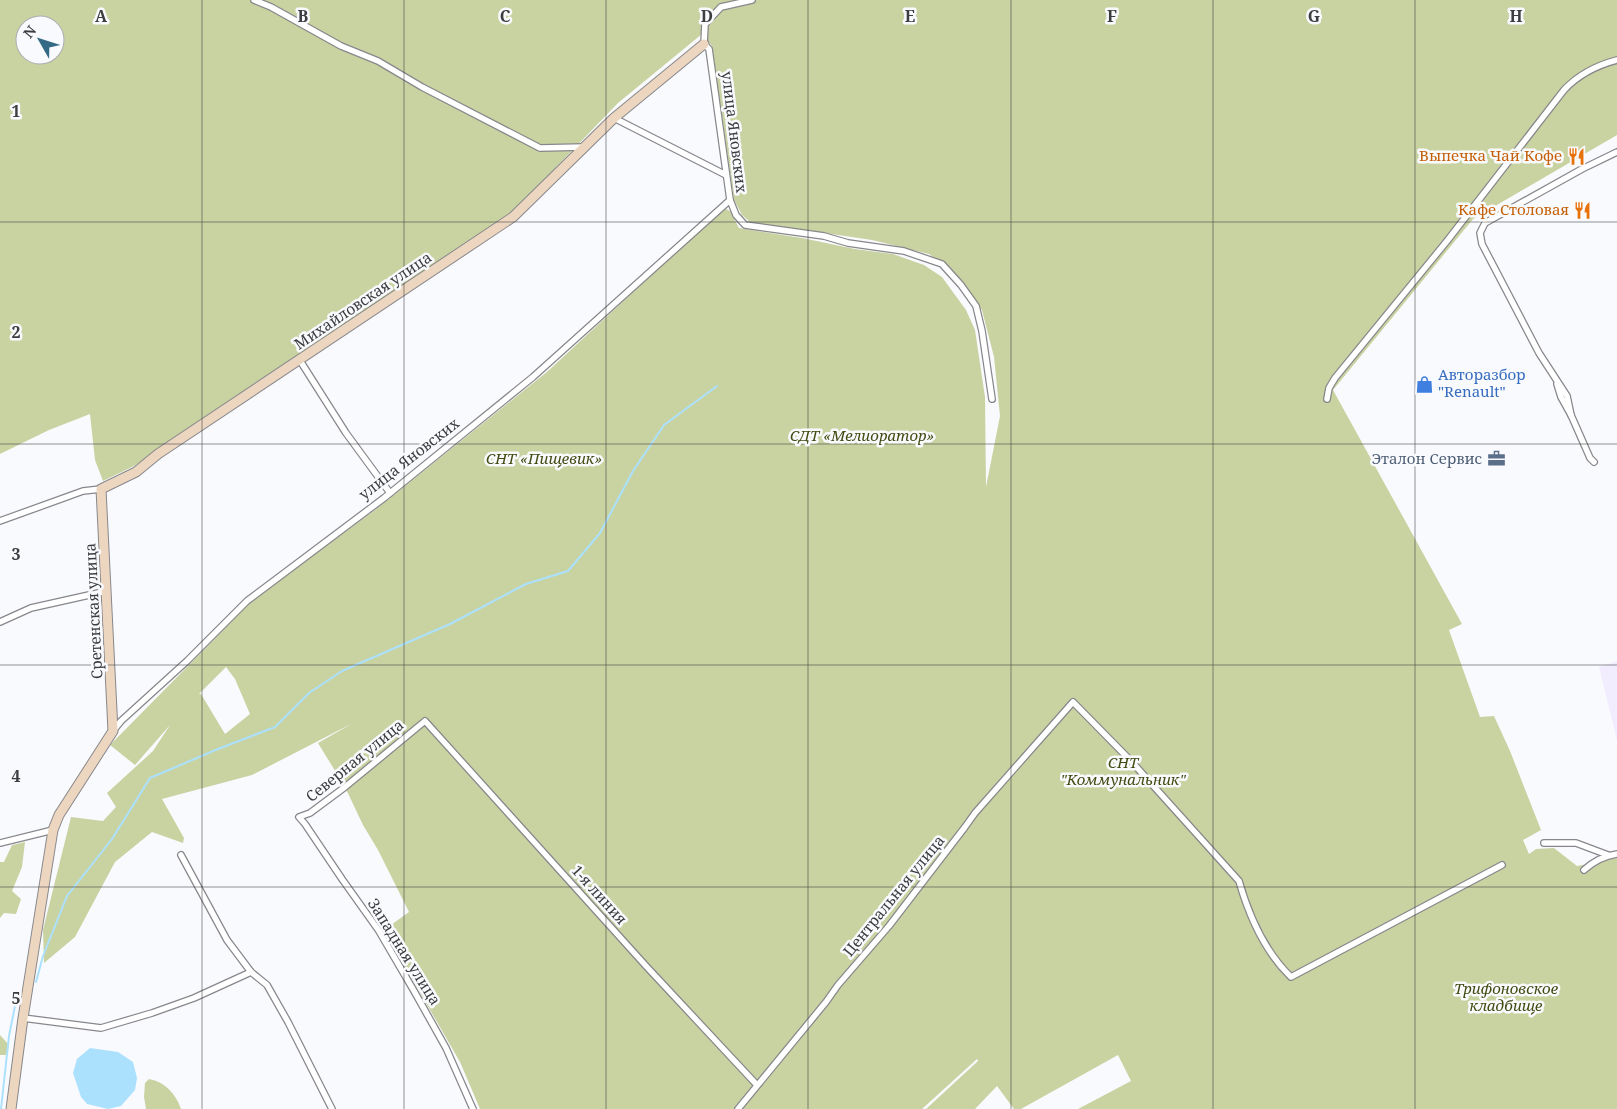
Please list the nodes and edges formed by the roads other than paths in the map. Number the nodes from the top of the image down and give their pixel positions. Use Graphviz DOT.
graph roads {
  1 [pos="254,0"];
  2 [pos="752,0"];
  3 [pos="704,44"];
  4 [pos="1617,60"];
  5 [pos="614,118"];
  6 [pos="584,147"];
  7 [pos="1617,152"];
  8 [pos="726,175"];
  9 [pos="730,200"];
  10 [pos="300,359"];
  11 [pos="992,399"];
  12 [pos="1327,399"];
  13 [pos="1594,462"];
  14 [pos="101,489"];
  15 [pos="390,493"];
  16 [pos="0,522"];
  17 [pos="107,591"];
  18 [pos="0,622"];
  19 [pos="425,721"];
  20 [pos="113,731"];
  21 [pos="299,817"];
  22 [pos="53,830"];
  23 [pos="0,843"];
  24 [pos="1544,844"];
  25 [pos="1617,854"];
  26 [pos="181,855"];
  27 [pos="1608,855"];
  28 [pos="1502,865"];
  29 [pos="1584,870"];
  30 [pos="251,972"];
  31 [pos="23,1018"];
  32 [pos="757,1085"];
  33 [pos="11,1109"];
  34 [pos="332,1109"];
  35 [pos="473,1109"];
  36 [pos="738,1109"];
  1 -- 6 [label="street"];
  2 -- 3 [label="street"];
  3 -- 5 [label="street, Михайловская улица"];
  3 -- 8 [label="street, улица Яновских"];
  4 -- 12 [label="street"];
  5 -- 6 [label="street, Михайловская улица"];
  5 -- 8 [label="street"];
  6 -- 10 [label="street, Михайловская улица"];
  7 -- 13 [label="street"];
  8 -- 9 [label="street, улица Яновских"];
  9 -- 11 [label="street"];
  9 -- 15 [label="street, улица Яновских"];
  10 -- 14 [label="street, Михайловская улица"];
  10 -- 15 [label="street"];
  14 -- 16 [label="street, Михайловская улица"];
  14 -- 17 [label="street, Сретенская улица"];
  15 -- 20 [label="street, улица Яновских"];
  17 -- 18 [label="street"];
  17 -- 20 [label="street, Сретенская улица"];
  19 -- 21 [label="street, Северная улица"];
  19 -- 32 [label="street, 1-я линия"];
  20 -- 22 [label="street, улица Яновских"];
  21 -- 35 [label="street, Западная улица"];
  22 -- 23 [label="street"];
  22 -- 31 [label="street, улица Яновских"];
  24 -- 27 [label="street"];
  25 -- 27 [label="street"];
  26 -- 30 [label="street"];
  27 -- 29 [label="street"];
  28 -- 32 [label="street, Центральная улица"];
  30 -- 31 [label="street"];
  30 -- 34 [label="street"];
  31 -- 33 [label="street, улица Яновских"];
  32 -- 36 [label="street, Центральная улица"];
}
